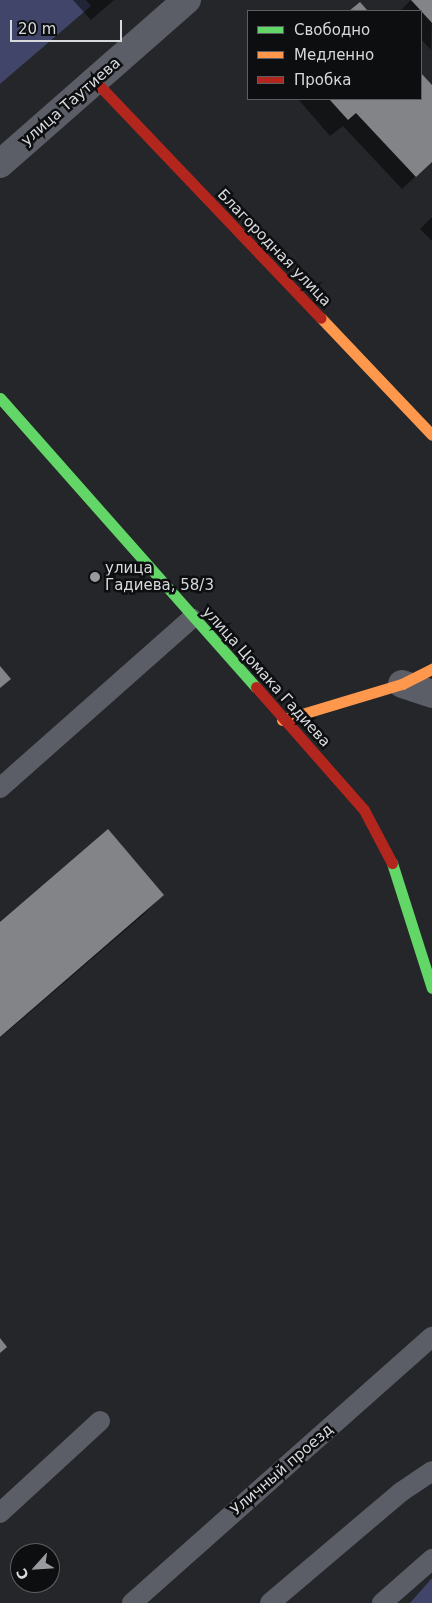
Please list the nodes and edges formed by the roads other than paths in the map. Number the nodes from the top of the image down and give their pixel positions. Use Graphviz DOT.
graph roads {
  1 [pos="186,0"];
  2 [pos="95,81"];
  3 [pos="0,164"];
  4 [pos="0,398"];
  5 [pos="432,435"];
  6 [pos="192,618"];
  7 [pos="432,669"];
  8 [pos="402,684"];
  9 [pos="432,694"];
  10 [pos="282,720"];
  11 [pos="0,788"];
  12 [pos="432,988"];
  13 [pos="432,1337"];
  14 [pos="100,1421"];
  15 [pos="432,1471"];
  16 [pos="0,1513"];
  17 [pos="432,1559"];
  18 [pos="132,1603"];
  19 [pos="270,1603"];
  20 [pos="382,1603"];
  1 -- 2 [label="street, улица Таутиева"];
  2 -- 3 [label="street, улица Таутиева"];
  2 -- 5 [label="main road, Благородная улица"];
  4 -- 6 [label="main road, улица Цомака Гадиева"];
  6 -- 10 [label="main road, улица Цомака Гадиева"];
  6 -- 11 [label="lane"];
  7 -- 8 [label="main road"];
  8 -- 9 [label="street"];
  8 -- 10 [label="main road"];
  10 -- 12 [label="main road, улица Цомака Гадиева"];
  13 -- 18 [label="lane, Уличный проезд"];
  14 -- 16 [label="lane"];
  15 -- 19 [label="lane"];
  17 -- 20 [label="lane"];
}
